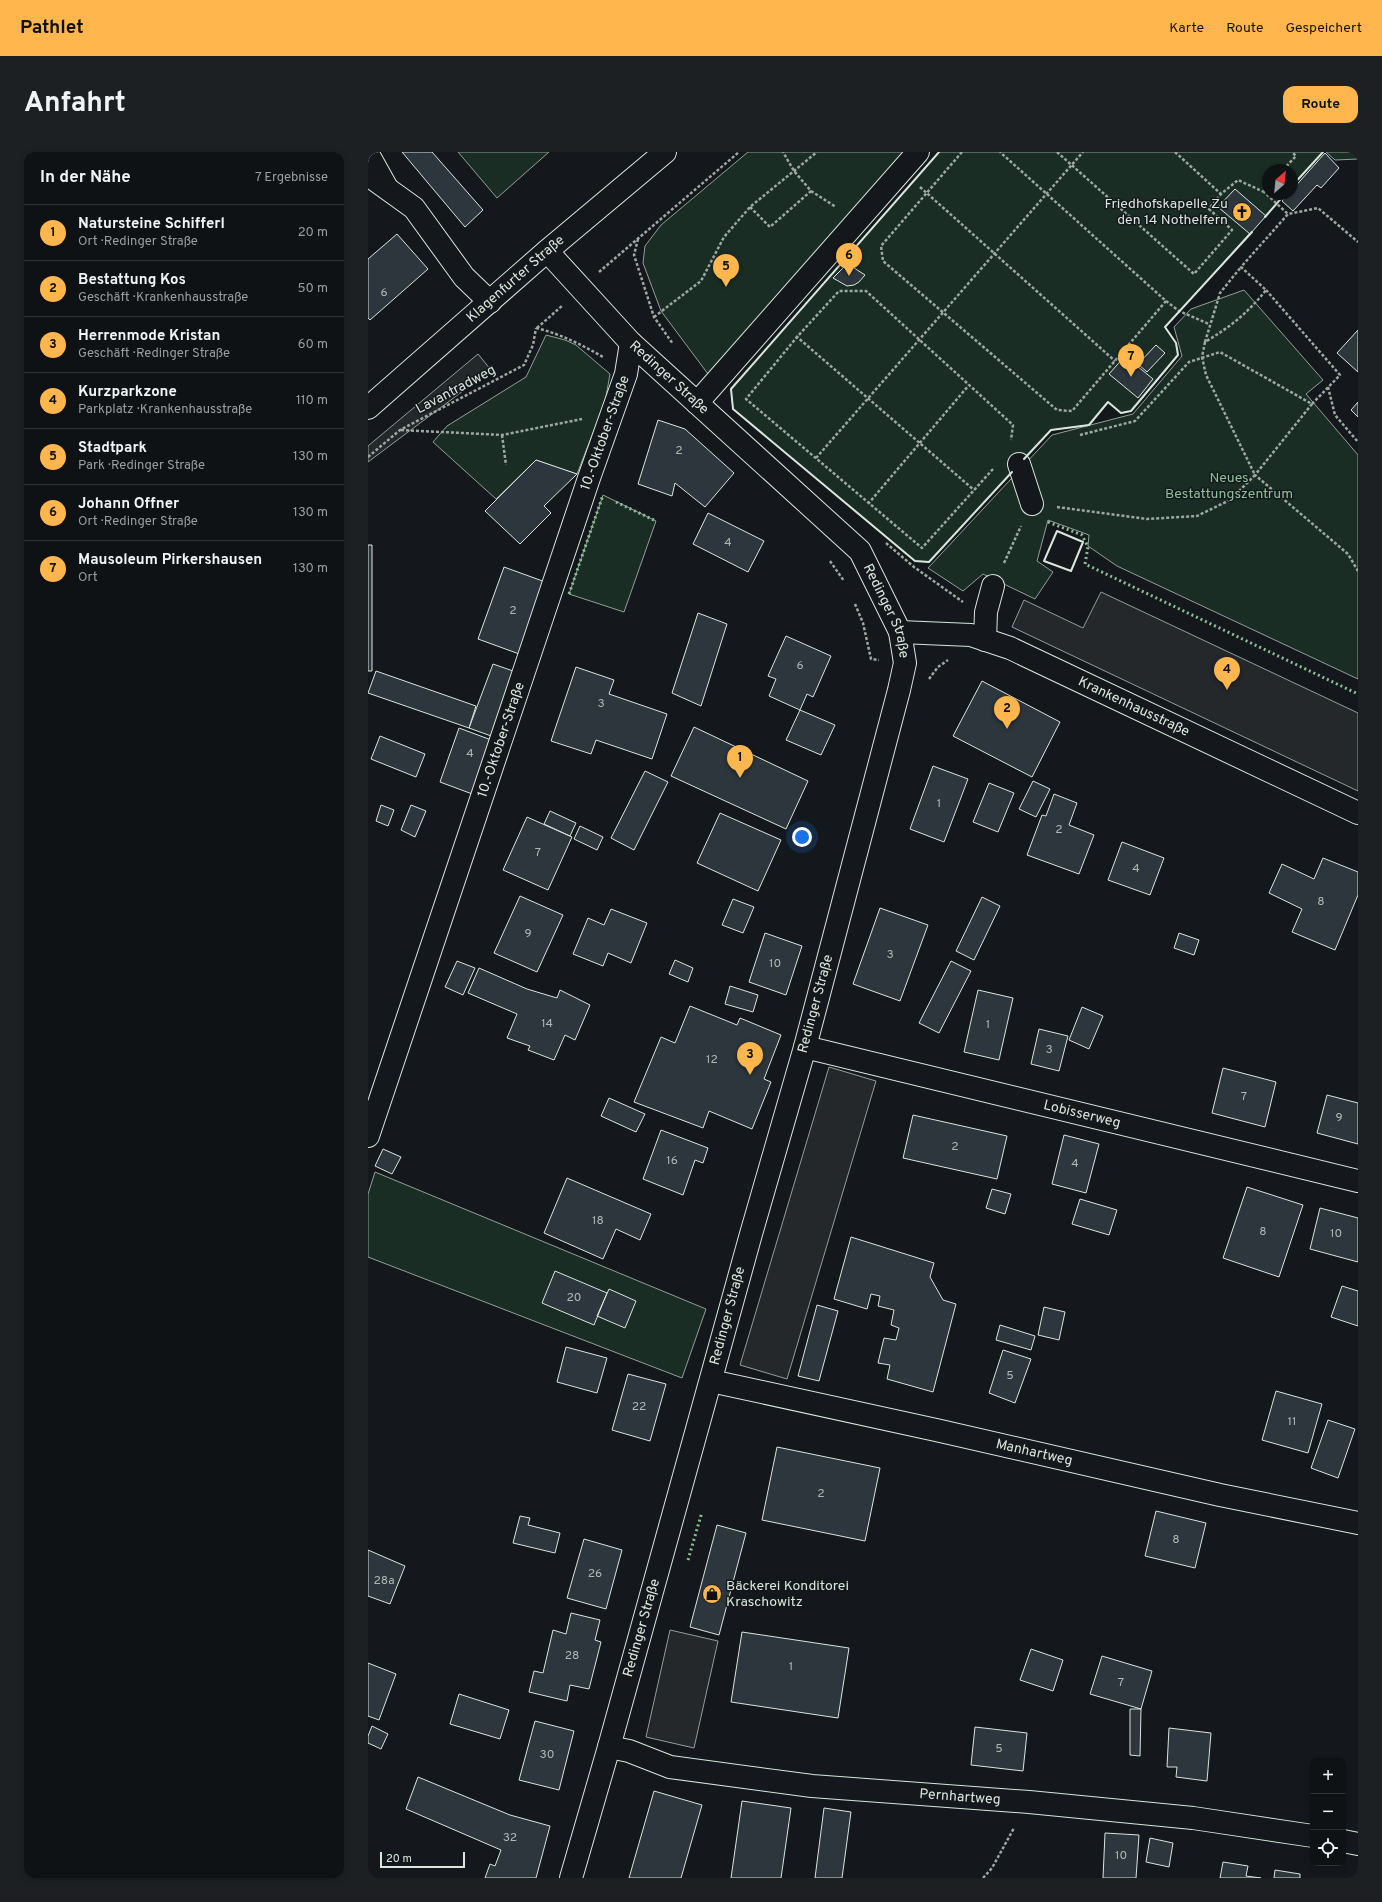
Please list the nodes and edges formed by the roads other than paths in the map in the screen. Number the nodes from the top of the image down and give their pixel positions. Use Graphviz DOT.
graph roads {
  1 [pos="665,152"];
  2 [pos="918,152"];
  3 [pos="368,154"];
  4 [pos="368,176"];
  5 [pos="388,190"];
  6 [pos="547,251"];
  7 [pos="490,302"];
  8 [pos="632,343"];
  9 [pos="697,403"];
  10 [pos="368,408"];
  11 [pos="1019,464"];
  12 [pos="1032,504"];
  13 [pos="992,586"];
  14 [pos="900,632"];
  15 [pos="985,640"];
  16 [pos="1358,812"];
  17 [pos="805,1047"];
  18 [pos="368,1136"];
  19 [pos="1358,1181"];
  20 [pos="711,1381"];
  21 [pos="1358,1523"];
  22 [pos="609,1747"];
  23 [pos="1310,1836"];
  24 [pos="1346,1842"];
  25 [pos="1358,1844"];
  26 [pos="570,1878"];
  1 -- 6 [label="street, Klagenfurter Straße"];
  2 -- 9 [label="street"];
  3 -- 5 [label="street"];
  4 -- 5 [label="street"];
  5 -- 7 [label="street"];
  6 -- 7 [label="street, Klagenfurter Straße"];
  6 -- 8 [label="street, Redinger Straße"];
  7 -- 10 [label="street, Klagenfurter Straße"];
  8 -- 9 [label="street, Redinger Straße"];
  8 -- 18 [label="street, 10.-Oktober-Straße"];
  9 -- 14 [label="street, Redinger Straße"];
  11 -- 12 [label="street"];
  13 -- 15 [label="street"];
  14 -- 15 [label="street, Krankenhausstraße"];
  14 -- 17 [label="street, Redinger Straße"];
  15 -- 16 [label="street, Krankenhausstraße"];
  17 -- 19 [label="street, Lobisserweg"];
  17 -- 20 [label="street, Redinger Straße"];
  20 -- 21 [label="street, Manhartweg"];
  20 -- 22 [label="street, Redinger Straße"];
  22 -- 23 [label="street, Pernhartweg"];
  22 -- 26 [label="street, Redinger Straße"];
  24 -- 25 [label="street"];
}
